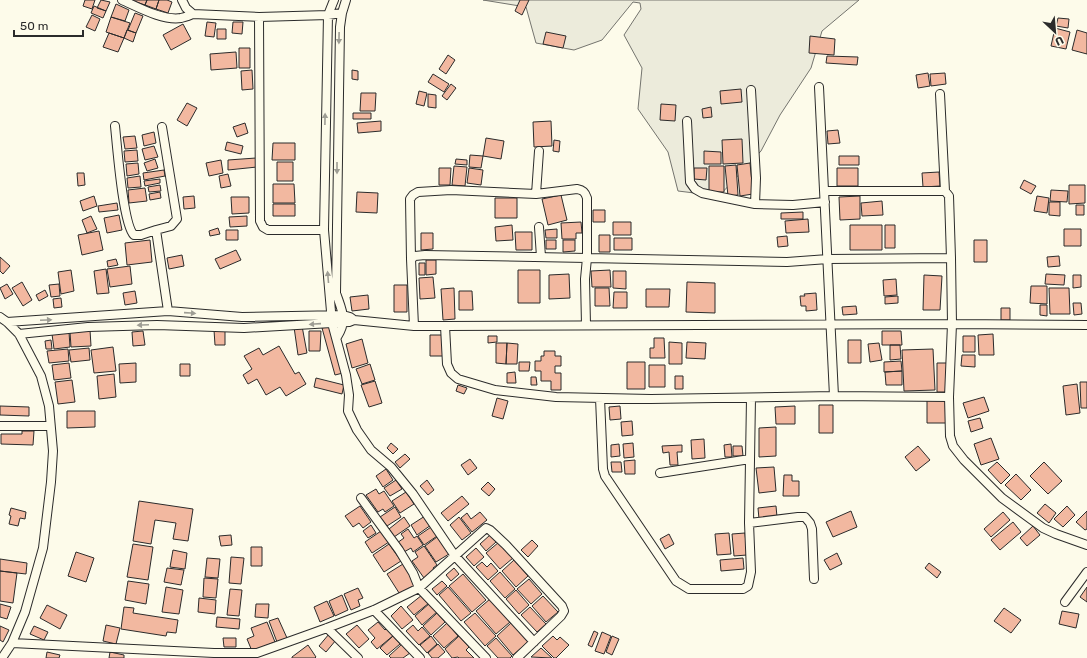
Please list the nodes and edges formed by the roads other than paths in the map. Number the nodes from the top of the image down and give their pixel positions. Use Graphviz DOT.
graph roads {
  1 [pos="122,0"];
  2 [pos="182,0"];
  3 [pos="334,0"];
  4 [pos="346,0"];
  5 [pos="342,13"];
  6 [pos="193,14"];
  7 [pos="328,15"];
  8 [pos="259,17"];
  9 [pos="819,87"];
  10 [pos="751,90"];
  11 [pos="940,94"];
  12 [pos="688,121"];
  13 [pos="115,126"];
  14 [pos="162,127"];
  15 [pos="539,151"];
  16 [pos="824,191"];
  17 [pos="945,191"];
  18 [pos="536,194"];
  19 [pos="825,202"];
  20 [pos="755,204"];
  21 [pos="539,227"];
  22 [pos="156,230"];
  23 [pos="324,230"];
  24 [pos="541,257"];
  25 [pos="587,258"];
  26 [pos="951,258"];
  27 [pos="411,259"];
  28 [pos="828,259"];
  29 [pos="168,311"];
  30 [pos="332,319"];
  31 [pos="343,319"];
  32 [pos="4,320"];
  33 [pos="952,324"];
  34 [pos="586,325"];
  35 [pos="830,325"];
  36 [pos="1087,325"];
  37 [pos="414,326"];
  38 [pos="445,326"];
  39 [pos="19,334"];
  40 [pos="337,337"];
  41 [pos="834,396"];
  42 [pos="949,397"];
  43 [pos="600,398"];
  44 [pos="751,398"];
  45 [pos="0,426"];
  46 [pos="50,426"];
  47 [pos="750,459"];
  48 [pos="660,473"];
  49 [pos="361,498"];
  50 [pos="749,523"];
  51 [pos="1087,545"];
  52 [pos="455,556"];
  53 [pos="1087,572"];
  54 [pos="814,579"];
  55 [pos="419,588"];
  56 [pos="1065,602"];
  57 [pos="374,610"];
  58 [pos="327,628"];
  59 [pos="534,642"];
  60 [pos="12,643"];
  61 [pos="257,653"];
  62 [pos="215,655"];
  63 [pos="1,658"];
  64 [pos="248,658"];
  65 [pos="358,658"];
  66 [pos="420,658"];
  67 [pos="486,658"];
  68 [pos="517,658"];
  1 -- 6 [label="street"];
  2 -- 6 [label="street"];
  3 -- 7 [label="street"];
  4 -- 5 [label="street"];
  5 -- 7 [label="street"];
  5 -- 31 [label="street, one-way"];
  6 -- 8 [label="street"];
  7 -- 8 [label="street"];
  23 -- 7 [label="street, one-way"];
  8 -- 23 [label="street"];
  9 -- 16 [label="street"];
  10 -- 20 [label="street"];
  11 -- 17 [label="street"];
  12 -- 20 [label="street"];
  13 -- 22 [label="street"];
  14 -- 22 [label="street"];
  15 -- 18 [label="street"];
  16 -- 17 [label="street"];
  16 -- 19 [label="street"];
  17 -- 26 [label="street"];
  18 -- 25 [label="street"];
  18 -- 27 [label="street"];
  19 -- 20 [label="street"];
  19 -- 28 [label="street"];
  21 -- 24 [label="street"];
  22 -- 29 [label="street"];
  30 -- 23 [label="street, one-way"];
  24 -- 25 [label="street"];
  24 -- 27 [label="street"];
  25 -- 28 [label="street"];
  25 -- 34 [label="street"];
  26 -- 28 [label="street"];
  26 -- 33 [label="street"];
  27 -- 37 [label="street"];
  28 -- 35 [label="street"];
  29 -- 30 [label="street, one-way"];
  32 -- 29 [label="street, one-way"];
  30 -- 31 [label="street"];
  30 -- 39 [label="street, one-way"];
  30 -- 40 [label="street"];
  31 -- 37 [label="street"];
  31 -- 40 [label="street"];
  32 -- 39 [label="street"];
  33 -- 35 [label="street"];
  33 -- 36 [label="street"];
  33 -- 42 [label="street"];
  34 -- 35 [label="street"];
  34 -- 38 [label="street"];
  35 -- 41 [label="street"];
  37 -- 38 [label="street"];
  38 -- 43 [label="street"];
  39 -- 46 [label="street"];
  40 -- 52 [label="street"];
  41 -- 42 [label="street"];
  41 -- 44 [label="street"];
  42 -- 51 [label="street"];
  43 -- 44 [label="street"];
  43 -- 50 [label="street"];
  44 -- 47 [label="street"];
  45 -- 46 [label="street"];
  46 -- 60 [label="street"];
  47 -- 48 [label="street"];
  47 -- 50 [label="street"];
  49 -- 55 [label="street"];
  50 -- 54 [label="street"];
  52 -- 55 [label="street"];
  52 -- 59 [label="street"];
  52 -- 59 [label="street"];
  53 -- 56 [label="street"];
  55 -- 57 [label="street"];
  55 -- 67 [label="street"];
  57 -- 58 [label="street"];
  57 -- 66 [label="street"];
  58 -- 61 [label="street"];
  58 -- 65 [label="street"];
  59 -- 68 [label="street"];
  60 -- 62 [label="street"];
  60 -- 63 [label="street"];
  61 -- 62 [label="street"];
  61 -- 64 [label="street"];
}
